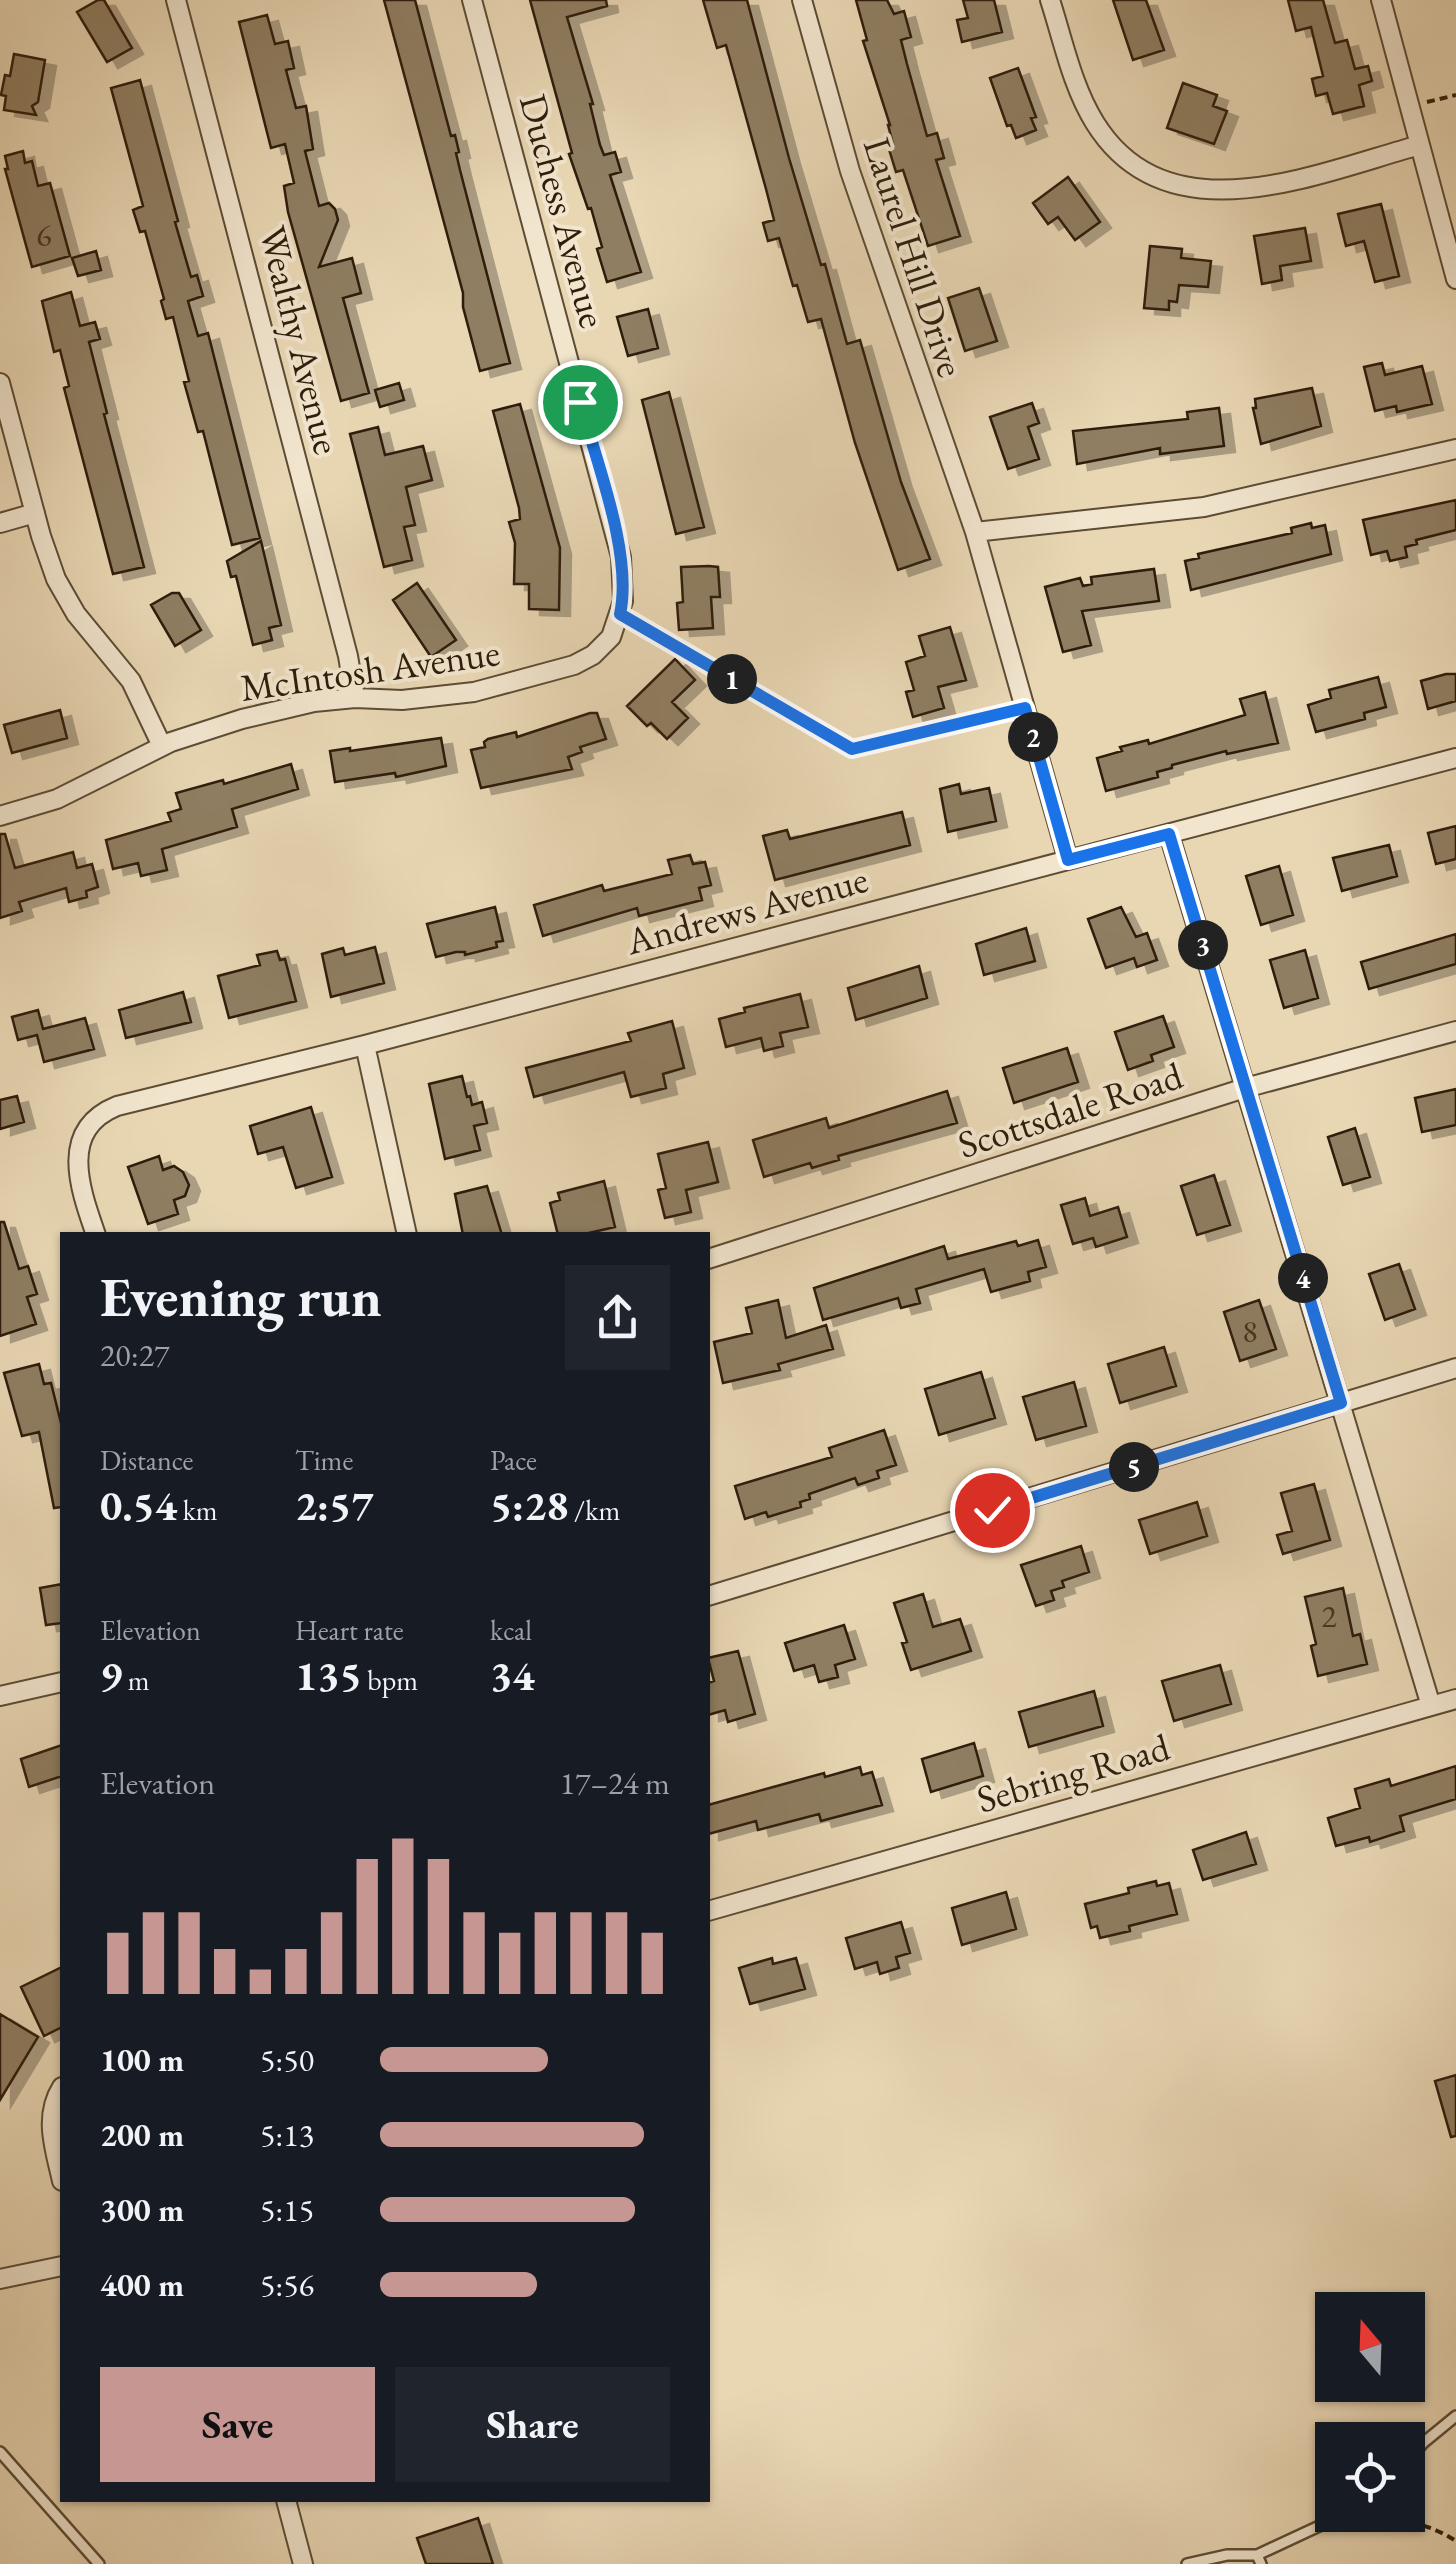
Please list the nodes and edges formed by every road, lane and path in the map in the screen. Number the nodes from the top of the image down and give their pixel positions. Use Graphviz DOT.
graph roads {
  1 [pos="176,0"];
  2 [pos="472,0"];
  3 [pos="802,0"];
  4 [pos="1050,0"];
  5 [pos="1380,0"];
  6 [pos="1456,94"];
  7 [pos="1410,107"];
  8 [pos="1420,144"];
  9 [pos="1456,279"];
  10 [pos="0,383"];
  11 [pos="1456,449"];
  12 [pos="35,514"];
  13 [pos="0,523"];
  14 [pos="974,532"];
  15 [pos="620,614"];
  16 [pos="355,698"];
  17 [pos="1025,708"];
  18 [pos="162,746"];
  19 [pos="1456,758"];
  20 [pos="0,816"];
  21 [pos="1169,834"];
  22 [pos="1068,860"];
  23 [pos="1456,1032"];
  24 [pos="365,1045"];
  25 [pos="1245,1088"];
  26 [pos="95,1232"];
  27 [pos="406,1232"];
  28 [pos="710,1259"];
  29 [pos="1456,1368"];
  30 [pos="1341,1403"];
  31 [pos="710,1595"];
  32 [pos="60,1682"];
  33 [pos="0,1696"];
  34 [pos="1456,1699"];
  35 [pos="1431,1706"];
  36 [pos="710,1910"];
  37 [pos="60,2091"];
  38 [pos="60,2171"];
  39 [pos="60,2266"];
  40 [pos="0,2279"];
  41 [pos="1456,2416"];
  42 [pos="1425,2441"];
  43 [pos="0,2452"];
  44 [pos="287,2502"];
  45 [pos="1425,2526"];
  46 [pos="1315,2530"];
  47 [pos="1456,2542"];
  48 [pos="1259,2559"];
  49 [pos="99,2564"];
  50 [pos="303,2564"];
  51 [pos="1187,2564"];
  1 -- 16 [label="street, Wealthy Avenue"];
  2 -- 15 [label="street, Duchess Avenue"];
  3 -- 14 [label="street, Laurel Hill Drive"];
  4 -- 8 [label="street"];
  5 -- 7 [label="street"];
  6 -- 7 [label="path"];
  7 -- 8 [label="street"];
  8 -- 9 [label="street"];
  10 -- 12 [label="street"];
  11 -- 14 [label="street"];
  12 -- 13 [label="street"];
  12 -- 18 [label="street"];
  14 -- 17 [label="street, Laurel Hill Drive"];
  15 -- 16 [label="street, McIntosh Avenue"];
  15 -- 17 [label="path"];
  16 -- 18 [label="street, McIntosh Avenue"];
  17 -- 22 [label="street, Laurel Hill Drive"];
  18 -- 20 [label="street, McIntosh Avenue"];
  19 -- 21 [label="street, Andrews Avenue"];
  21 -- 22 [label="street, Andrews Avenue"];
  21 -- 25 [label="street"];
  22 -- 24 [label="street, Andrews Avenue"];
  23 -- 25 [label="street, Scottsdale Road"];
  24 -- 26 [label="street, Andrews Avenue"];
  24 -- 27 [label="street"];
  25 -- 28 [label="street, Scottsdale Road"];
  25 -- 30 [label="street"];
  29 -- 30 [label="street"];
  30 -- 31 [label="street"];
  30 -- 35 [label="street"];
  32 -- 33 [label="street"];
  34 -- 35 [label="street, Sebring Road"];
  35 -- 36 [label="street, Sebring Road"];
  37 -- 38 [label="street"];
  39 -- 40 [label="street"];
  41 -- 42 [label="lane"];
  43 -- 49 [label="lane"];
  44 -- 50 [label="street"];
  45 -- 47 [label="path"];
  46 -- 48 [label="lane"];
  48 -- 51 [label="lane"];
}
